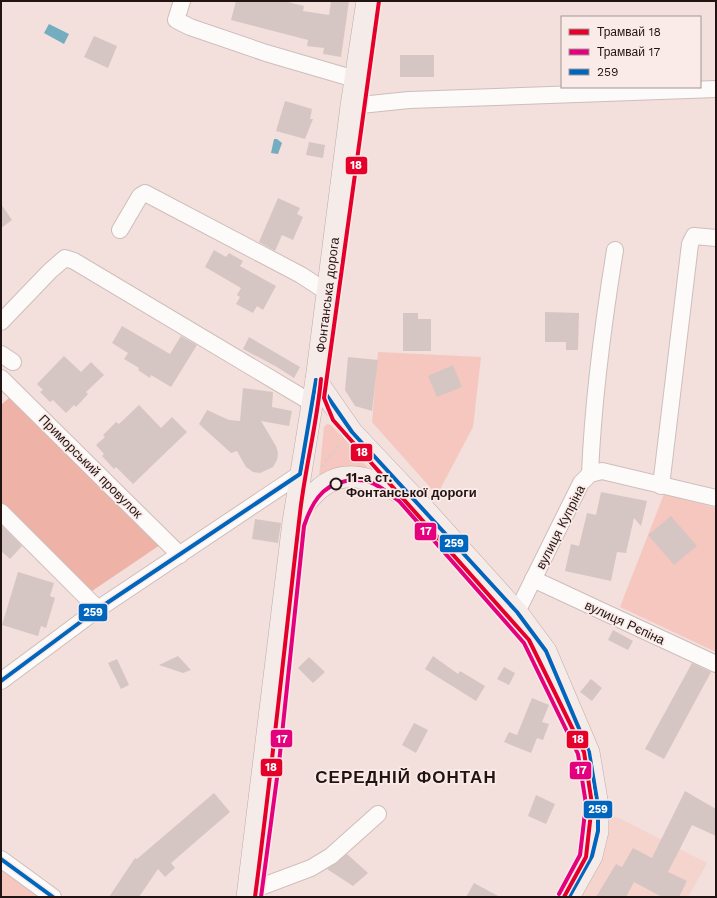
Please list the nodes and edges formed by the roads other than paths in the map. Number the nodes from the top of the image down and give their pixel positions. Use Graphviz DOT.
graph roads {
  1 [pos="182,1"];
  2 [pos="367,1"];
  3 [pos="355,79"];
  4 [pos="716,89"];
  5 [pos="351,106"];
  6 [pos="120,230"];
  7 [pos="716,238"];
  8 [pos="615,250"];
  9 [pos="327,292"];
  10 [pos="1,322"];
  11 [pos="1,378"];
  12 [pos="316,380"];
  13 [pos="312,403"];
  14 [pos="300,474"];
  15 [pos="590,474"];
  16 [pos="661,486"];
  17 [pos="716,498"];
  18 [pos="418,502"];
  19 [pos="1,512"];
  20 [pos="293,522"];
  21 [pos="180,555"];
  22 [pos="533,579"];
  23 [pos="98,609"];
  24 [pos="517,612"];
  25 [pos="716,664"];
  26 [pos="1,681"];
  27 [pos="378,814"];
  28 [pos="1,859"];
  29 [pos="247,894"];
  30 [pos="53,897"];
  31 [pos="569,897"];
  1 -- 3 [label="street"];
  2 -- 3 [label="main road, Фонтанська дорога"];
  3 -- 5 [label="main road, Фонтанська дорога"];
  4 -- 5 [label="street"];
  5 -- 9 [label="main road, Фонтанська дорога"];
  6 -- 9 [label="street"];
  7 -- 16 [label="street"];
  8 -- 15 [label="street"];
  9 -- 12 [label="main road, Фонтанська дорога"];
  10 -- 13 [label="street"];
  11 -- 21 [label="street, Приморський провулок"];
  12 -- 13 [label="main road, Фонтанська дорога"];
  12 -- 18 [label="main road"];
  13 -- 14 [label="main road, Фонтанська дорога"];
  14 -- 20 [label="main road, Фонтанська дорога"];
  14 -- 21 [label="street"];
  15 -- 16 [label="street, вулиця Купріна"];
  15 -- 22 [label="street, вулиця Купріна"];
  16 -- 17 [label="street, вулиця Купріна"];
  18 -- 20 [label="main road"];
  18 -- 24 [label="main road"];
  19 -- 23 [label="street"];
  20 -- 29 [label="main road, Фонтанська дорога"];
  21 -- 23 [label="street"];
  22 -- 24 [label="street, вулиця Купріна"];
  22 -- 25 [label="street, вулиця Рєпіна"];
  23 -- 26 [label="street"];
  24 -- 31 [label="main road"];
  27 -- 29 [label="street"];
  28 -- 30 [label="street"];
}
